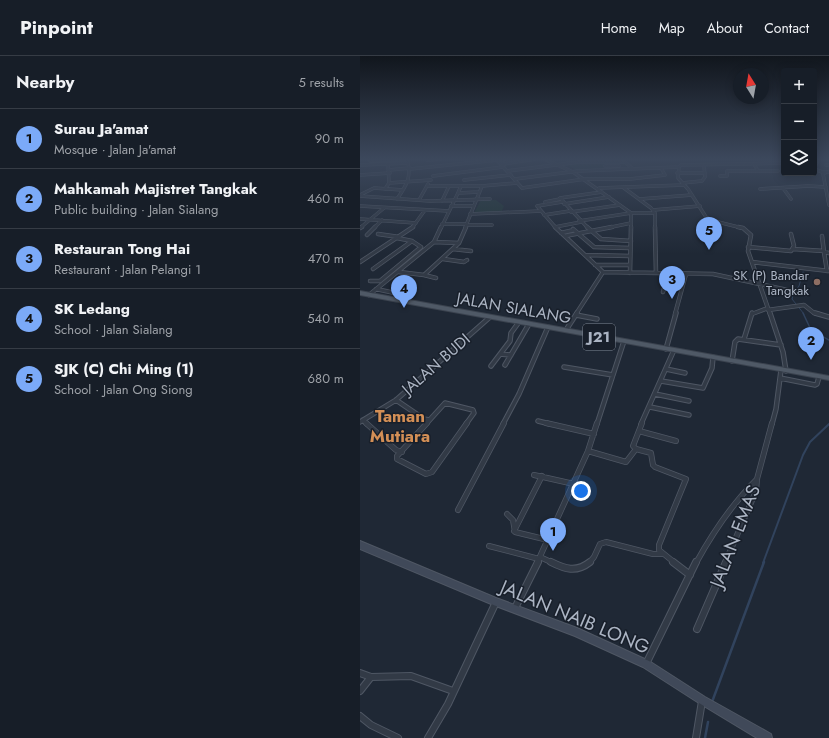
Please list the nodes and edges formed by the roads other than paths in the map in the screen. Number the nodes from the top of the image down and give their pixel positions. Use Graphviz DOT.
graph roads {
  1 [pos="403,190"];
  2 [pos="369,191"];
  3 [pos="425,191"];
  4 [pos="447,191"];
  5 [pos="628,191"];
  6 [pos="689,191"];
  7 [pos="784,191"];
  8 [pos="827,191"];
  9 [pos="479,192"];
  10 [pos="602,192"];
  11 [pos="458,193"];
  12 [pos="692,195"];
  13 [pos="360,196"];
  14 [pos="609,197"];
  15 [pos="397,199"];
  16 [pos="490,199"];
  17 [pos="640,199"];
  18 [pos="791,199"];
  19 [pos="420,200"];
  20 [pos="476,200"];
  21 [pos="442,201"];
  22 [pos="453,201"];
  23 [pos="545,202"];
  24 [pos="562,202"];
  25 [pos="418,204"];
  26 [pos="620,204"];
  27 [pos="829,205"];
  28 [pos="360,206"];
  29 [pos="451,206"];
  30 [pos="473,206"];
  31 [pos="700,206"];
  32 [pos="384,208"];
  33 [pos="425,210"];
  34 [pos="449,211"];
  35 [pos="541,211"];
  36 [pos="571,212"];
  37 [pos="654,212"];
  38 [pos="631,213"];
  39 [pos="470,214"];
  40 [pos="544,215"];
  41 [pos="360,219"];
  42 [pos="370,219"];
  43 [pos="382,220"];
  44 [pos="580,222"];
  45 [pos="416,223"];
  46 [pos="632,223"];
  47 [pos="442,224"];
  48 [pos="466,224"];
  49 [pos="492,225"];
  50 [pos="555,227"];
  51 [pos="360,228"];
  52 [pos="590,231"];
  53 [pos="561,233"];
  54 [pos="378,234"];
  55 [pos="578,234"];
  56 [pos="791,234"];
  57 [pos="367,235"];
  58 [pos="565,236"];
  59 [pos="822,236"];
  60 [pos="607,237"];
  61 [pos="398,238"];
  62 [pos="607,241"];
  63 [pos="631,241"];
  64 [pos="412,242"];
  65 [pos="434,242"];
  66 [pos="767,243"];
  67 [pos="459,244"];
  68 [pos="748,246"];
  69 [pos="630,248"];
  70 [pos="453,249"];
  71 [pos="766,249"];
  72 [pos="793,249"];
  73 [pos="824,251"];
  74 [pos="471,252"];
  75 [pos="829,253"];
  76 [pos="585,255"];
  77 [pos="630,256"];
  78 [pos="443,258"];
  79 [pos="467,260"];
  80 [pos="360,262"];
  81 [pos="752,262"];
  82 [pos="595,265"];
  83 [pos="630,265"];
  84 [pos="373,269"];
  85 [pos="828,271"];
  86 [pos="399,272"];
  87 [pos="603,272"];
  88 [pos="630,273"];
  89 [pos="656,273"];
  90 [pos="668,273"];
  91 [pos="686,274"];
  92 [pos="425,275"];
  93 [pos="436,278"];
  94 [pos="370,281"];
  95 [pos="758,282"];
  96 [pos="376,289"];
  97 [pos="663,292"];
  98 [pos="360,293"];
  99 [pos="806,294"];
  100 [pos="369,295"];
  101 [pos="404,301"];
  102 [pos="768,309"];
  103 [pos="576,315"];
  104 [pos="490,317"];
  105 [pos="829,317"];
  106 [pos="597,318"];
  107 [pos="519,322"];
  108 [pos="529,324"];
  109 [pos="548,327"];
  110 [pos="566,330"];
  111 [pos="744,339"];
  112 [pos="624,341"];
  113 [pos="781,345"];
  114 [pos="666,349"];
  115 [pos="674,350"];
  116 [pos="500,354"];
  117 [pos="511,355"];
  118 [pos="712,357"];
  119 [pos="732,361"];
  120 [pos="505,365"];
  121 [pos="491,366"];
  122 [pos="564,367"];
  123 [pos="666,369"];
  124 [pos="784,370"];
  125 [pos="684,373"];
  126 [pos="613,375"];
  127 [pos="820,377"];
  128 [pos="780,378"];
  129 [pos="829,378"];
  130 [pos="661,381"];
  131 [pos="655,394"];
  132 [pos="396,400"];
  133 [pos="689,401"];
  134 [pos="650,407"];
  135 [pos="689,415"];
  136 [pos="429,420"];
  137 [pos="361,421"];
  138 [pos="538,421"];
  139 [pos="638,431"];
  140 [pos="594,434"];
  141 [pos="676,440"];
  142 [pos="636,449"];
  143 [pos="588,451"];
  144 [pos="402,452"];
  145 [pos="534,474"];
  146 [pos="542,476"];
  147 [pos="757,479"];
  148 [pos="574,484"];
  149 [pos="458,510"];
  150 [pos="507,514"];
  151 [pos="514,531"];
  152 [pos="548,540"];
  153 [pos="360,545"];
  154 [pos="489,546"];
  155 [pos="663,554"];
  156 [pos="540,558"];
  157 [pos="690,575"];
  158 [pos="496,602"];
  159 [pos="515,608"];
  160 [pos="697,629"];
  161 [pos="646,664"];
  162 [pos="360,673"];
  163 [pos="371,677"];
  164 [pos="360,691"];
  165 [pos="453,691"];
  166 [pos="702,700"];
  167 [pos="360,716"];
  168 [pos="398,738"];
  169 [pos="428,738"];
  170 [pos="696,738"];
  171 [pos="767,738"];
  1 -- 15 [label="street"];
  2 -- 13 [label="street"];
  3 -- 19 [label="street"];
  4 -- 21 [label="street"];
  5 -- 17 [label="street"];
  6 -- 12 [label="street"];
  7 -- 18 [label="street"];
  8 -- 27 [label="street"];
  9 -- 11 [label="street"];
  9 -- 20 [label="street"];
  10 -- 14 [label="street"];
  10 -- 24 [label="street"];
  11 -- 22 [label="street"];
  12 -- 17 [label="street"];
  12 -- 31 [label="street"];
  13 -- 15 [label="street"];
  14 -- 24 [label="street"];
  14 -- 26 [label="street"];
  15 -- 19 [label="street"];
  16 -- 20 [label="street"];
  17 -- 37 [label="street"];
  19 -- 21 [label="street"];
  19 -- 25 [label="street"];
  20 -- 22 [label="street"];
  20 -- 30 [label="street"];
  21 -- 22 [label="street"];
  22 -- 29 [label="street"];
  23 -- 24 [label="street"];
  24 -- 35 [label="street"];
  24 -- 36 [label="street"];
  26 -- 36 [label="street"];
  26 -- 38 [label="street"];
  28 -- 32 [label="street"];
  29 -- 30 [label="street"];
  29 -- 34 [label="street"];
  30 -- 39 [label="street"];
  31 -- 37 [label="street"];
  31 -- 68 [label="street"];
  32 -- 33 [label="street"];
  32 -- 42 [label="street"];
  33 -- 34 [label="street"];
  33 -- 45 [label="street"];
  34 -- 47 [label="street"];
  35 -- 39 [label="street"];
  35 -- 40 [label="street"];
  36 -- 40 [label="street"];
  36 -- 44 [label="street"];
  37 -- 38 [label="street"];
  37 -- 89 [label="street"];
  38 -- 44 [label="street"];
  38 -- 46 [label="street"];
  39 -- 48 [label="street"];
  40 -- 50 [label="street"];
  41 -- 42 [label="street"];
  42 -- 43 [label="street"];
  42 -- 51 [label="street"];
  43 -- 45 [label="street"];
  43 -- 57 [label="street"];
  44 -- 50 [label="street"];
  44 -- 52 [label="street"];
  45 -- 61 [label="street"];
  46 -- 52 [label="street"];
  46 -- 63 [label="street"];
  47 -- 48 [label="street"];
  47 -- 65 [label="street"];
  48 -- 49 [label="street"];
  48 -- 67 [label="street"];
  50 -- 53 [label="street"];
  52 -- 55 [label="street"];
  52 -- 62 [label="street"];
  53 -- 55 [label="street"];
  53 -- 58 [label="street"];
  54 -- 61 [label="street"];
  55 -- 58 [label="street"];
  55 -- 69 [label="street"];
  56 -- 72 [label="street"];
  58 -- 76 [label="street"];
  59 -- 73 [label="street"];
  60 -- 62 [label="street"];
  61 -- 64 [label="street"];
  61 -- 80 [label="street"];
  62 -- 63 [label="street"];
  63 -- 69 [label="street"];
  64 -- 84 [label="street"];
  64 -- 94 [label="street"];
  65 -- 67 [label="street"];
  65 -- 86 [label="street"];
  66 -- 71 [label="street"];
  67 -- 70 [label="street"];
  68 -- 71 [label="street"];
  68 -- 81 [label="street"];
  69 -- 77 [label="street"];
  70 -- 74 [label="street"];
  70 -- 78 [label="street"];
  71 -- 72 [label="street"];
  72 -- 73 [label="street"];
  73 -- 75 [label="street"];
  73 -- 85 [label="street"];
  76 -- 77 [label="street"];
  76 -- 82 [label="street"];
  77 -- 83 [label="street"];
  78 -- 79 [label="street"];
  78 -- 92 [label="street"];
  81 -- 85 [label="street"];
  81 -- 95 [label="street"];
  82 -- 83 [label="street"];
  82 -- 87 [label="street"];
  83 -- 88 [label="street"];
  86 -- 92 [label="street"];
  86 -- 96 [label="street"];
  87 -- 88 [label="street"];
  87 -- 103 [label="street"];
  88 -- 89 [label="street"];
  89 -- 90 [label="street"];
  90 -- 91 [label="street"];
  90 -- 97 [label="street"];
  91 -- 95 [label="street"];
  91 -- 114 [label="street"];
  92 -- 93 [label="street"];
  95 -- 99 [label="street"];
  95 -- 102 [label="street"];
  96 -- 100 [label="street"];
  96 -- 101 [label="street"];
  98 -- 100 [label="main road, JALAN SIALANG / J21"];
  100 -- 101 [label="main road, JALAN SIALANG / J21"];
  101 -- 104 [label="main road, JALAN SIALANG / J21"];
  102 -- 105 [label="street"];
  102 -- 111 [label="street"];
  102 -- 113 [label="street"];
  103 -- 106 [label="street"];
  103 -- 110 [label="street"];
  104 -- 107 [label="main road, JALAN SIALANG / J21"];
  104 -- 132 [label="street, JALAN BUDI"];
  107 -- 108 [label="main road, JALAN SIALANG / J21"];
  107 -- 116 [label="street"];
  108 -- 109 [label="main road, JALAN SIALANG / J21"];
  108 -- 117 [label="street"];
  109 -- 110 [label="main road, JALAN SIALANG / J21"];
  109 -- 149 [label="street"];
  110 -- 112 [label="main road, JALAN SIALANG / J21"];
  111 -- 113 [label="street"];
  111 -- 119 [label="street"];
  112 -- 114 [label="main road, JALAN SIALANG / J21"];
  112 -- 126 [label="street"];
  113 -- 124 [label="street"];
  114 -- 115 [label="main road, JALAN SIALANG / J21"];
  115 -- 118 [label="main road, JALAN SIALANG / J21"];
  115 -- 123 [label="street"];
  116 -- 117 [label="street"];
  116 -- 121 [label="street"];
  117 -- 120 [label="street"];
  118 -- 119 [label="main road, JALAN SIALANG / J21"];
  118 -- 130 [label="street"];
  119 -- 124 [label="main road, JALAN SIALANG / J21"];
  122 -- 126 [label="street"];
  123 -- 125 [label="street"];
  123 -- 130 [label="street"];
  124 -- 127 [label="main road, JALAN SIALANG / J21"];
  124 -- 128 [label="street, JALAN EMAS"];
  126 -- 140 [label="street"];
  127 -- 128 [label="street"];
  127 -- 129 [label="main road, JALAN SIALANG / J21"];
  128 -- 147 [label="street, JALAN EMAS"];
  130 -- 131 [label="street"];
  131 -- 133 [label="street"];
  131 -- 134 [label="street"];
  132 -- 136 [label="street"];
  132 -- 137 [label="street, JALAN BUDI"];
  134 -- 135 [label="street"];
  134 -- 139 [label="street"];
  136 -- 144 [label="street"];
  136 -- 144 [label="street"];
  137 -- 144 [label="street"];
  138 -- 140 [label="street"];
  139 -- 141 [label="street"];
  139 -- 142 [label="street"];
  140 -- 143 [label="street"];
  142 -- 143 [label="street"];
  142 -- 155 [label="street"];
  143 -- 148 [label="street"];
  145 -- 146 [label="street"];
  146 -- 148 [label="street"];
  146 -- 151 [label="street"];
  147 -- 157 [label="street"];
  147 -- 160 [label="street, JALAN EMAS"];
  148 -- 152 [label="street"];
  150 -- 151 [label="street"];
  151 -- 152 [label="street"];
  152 -- 156 [label="street"];
  153 -- 158 [label="main road, JALAN NAIB LONG"];
  154 -- 156 [label="street"];
  155 -- 156 [label="street"];
  155 -- 157 [label="street"];
  156 -- 159 [label="street"];
  157 -- 161 [label="street"];
  158 -- 159 [label="main road, JALAN NAIB LONG"];
  158 -- 165 [label="street"];
  159 -- 161 [label="main road, JALAN NAIB LONG"];
  161 -- 166 [label="main road, JALAN NAIB LONG"];
  162 -- 163 [label="street"];
  163 -- 164 [label="street"];
  163 -- 165 [label="street"];
  165 -- 169 [label="street"];
  166 -- 170 [label="street"];
  166 -- 171 [label="main road, JALAN NAIB LONG"];
  167 -- 168 [label="street"];
}
